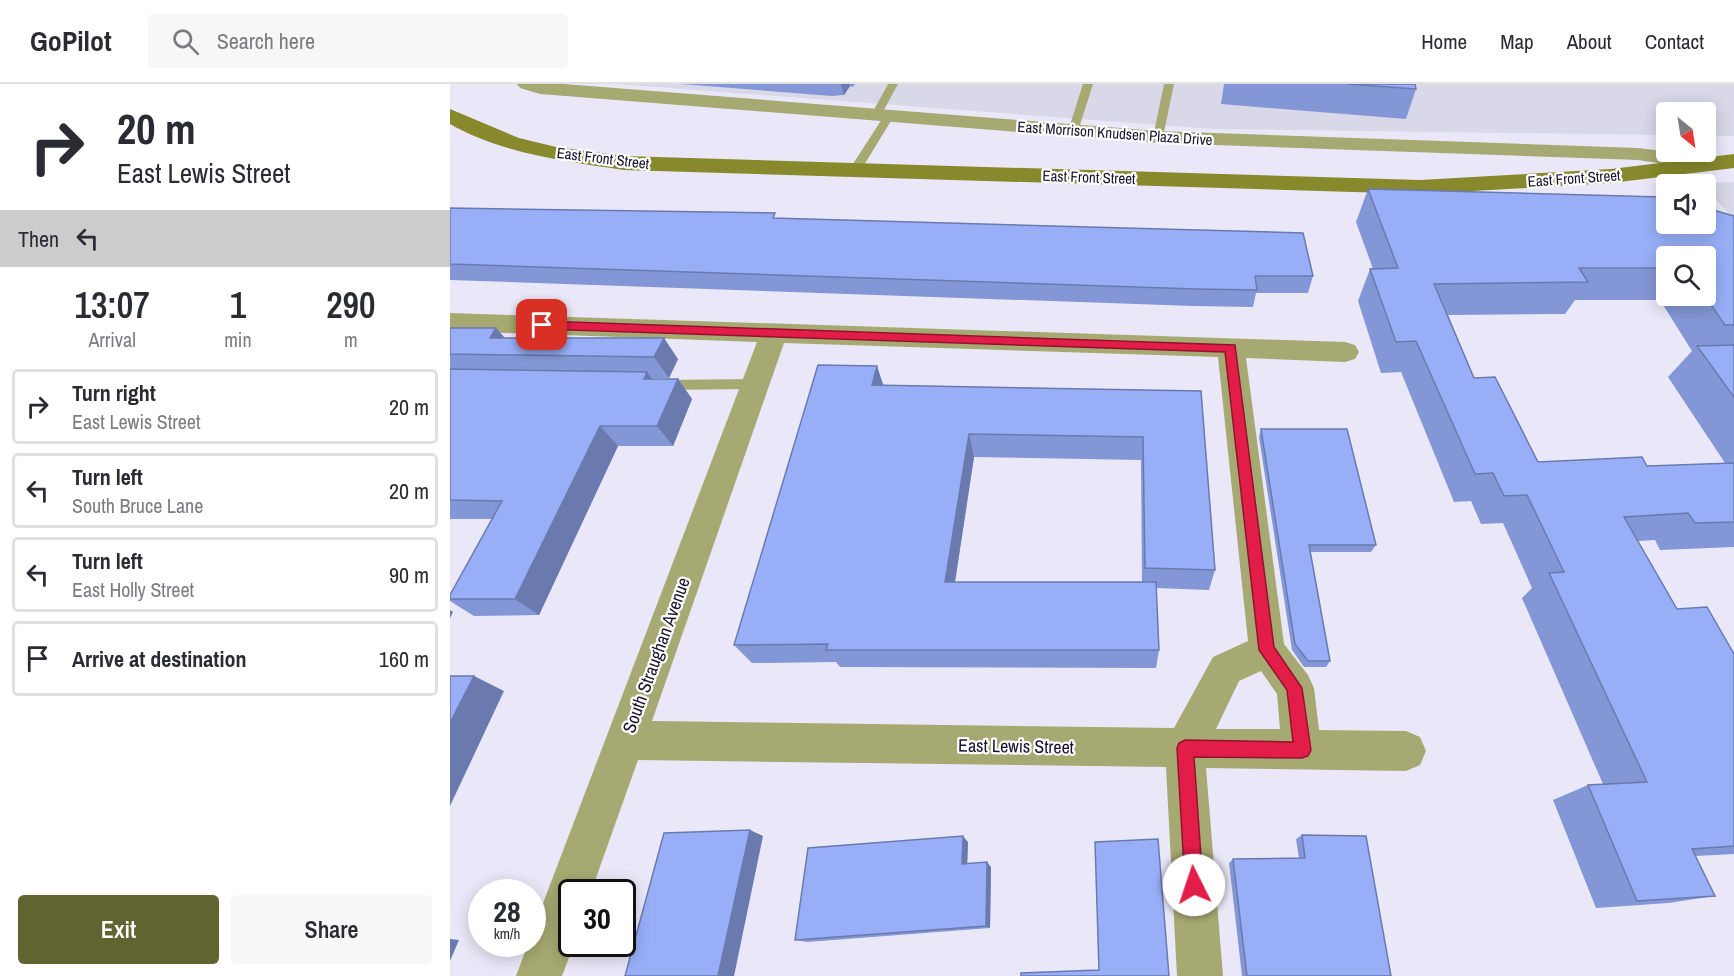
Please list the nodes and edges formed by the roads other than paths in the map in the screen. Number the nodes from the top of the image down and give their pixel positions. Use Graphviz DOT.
graph roads {
  1 [pos="528,84"];
  2 [pos="893,84"];
  3 [pos="1088,84"];
  4 [pos="1169,84"];
  5 [pos="450,115"];
  6 [pos="883,115"];
  7 [pos="1073,130"];
  8 [pos="1158,137"];
  9 [pos="1734,161"];
  10 [pos="1704,164"];
  11 [pos="855,170"];
  12 [pos="450,322"];
  13 [pos="774,333"];
  14 [pos="1231,348"];
  15 [pos="1345,352"];
  16 [pos="755,384"];
  17 [pos="643,386"];
  18 [pos="1267,650"];
  19 [pos="625,740"];
  20 [pos="1185,748"];
  21 [pos="1302,750"];
  22 [pos="1406,751"];
  23 [pos="539,976"];
  24 [pos="1200,976"];
  1 -- 6 [label="street, East Morrison Knudsen Plaza Drive"];
  2 -- 6 [label="lane"];
  3 -- 7 [label="lane"];
  4 -- 8 [label="lane"];
  5 -- 11 [label="main road, East Front Street"];
  6 -- 7 [label="street, East Morrison Knudsen Plaza Drive"];
  6 -- 11 [label="lane"];
  7 -- 8 [label="street, East Morrison Knudsen Plaza Drive"];
  8 -- 10 [label="street, East Morrison Knudsen Plaza Drive"];
  9 -- 10 [label="main road, East Front Street"];
  10 -- 11 [label="main road, East Front Street"];
  12 -- 13 [label="street"];
  13 -- 14 [label="street"];
  13 -- 16 [label="street, South Straughan Avenue"];
  14 -- 15 [label="street"];
  14 -- 18 [label="street"];
  16 -- 17 [label="lane"];
  16 -- 19 [label="street, South Straughan Avenue"];
  18 -- 20 [label="street"];
  18 -- 21 [label="street"];
  19 -- 20 [label="street, East Lewis Street"];
  19 -- 23 [label="street, South Straughan Avenue"];
  20 -- 21 [label="street, East Lewis Street"];
  20 -- 24 [label="street"];
  21 -- 22 [label="street, East Lewis Street"];
}
